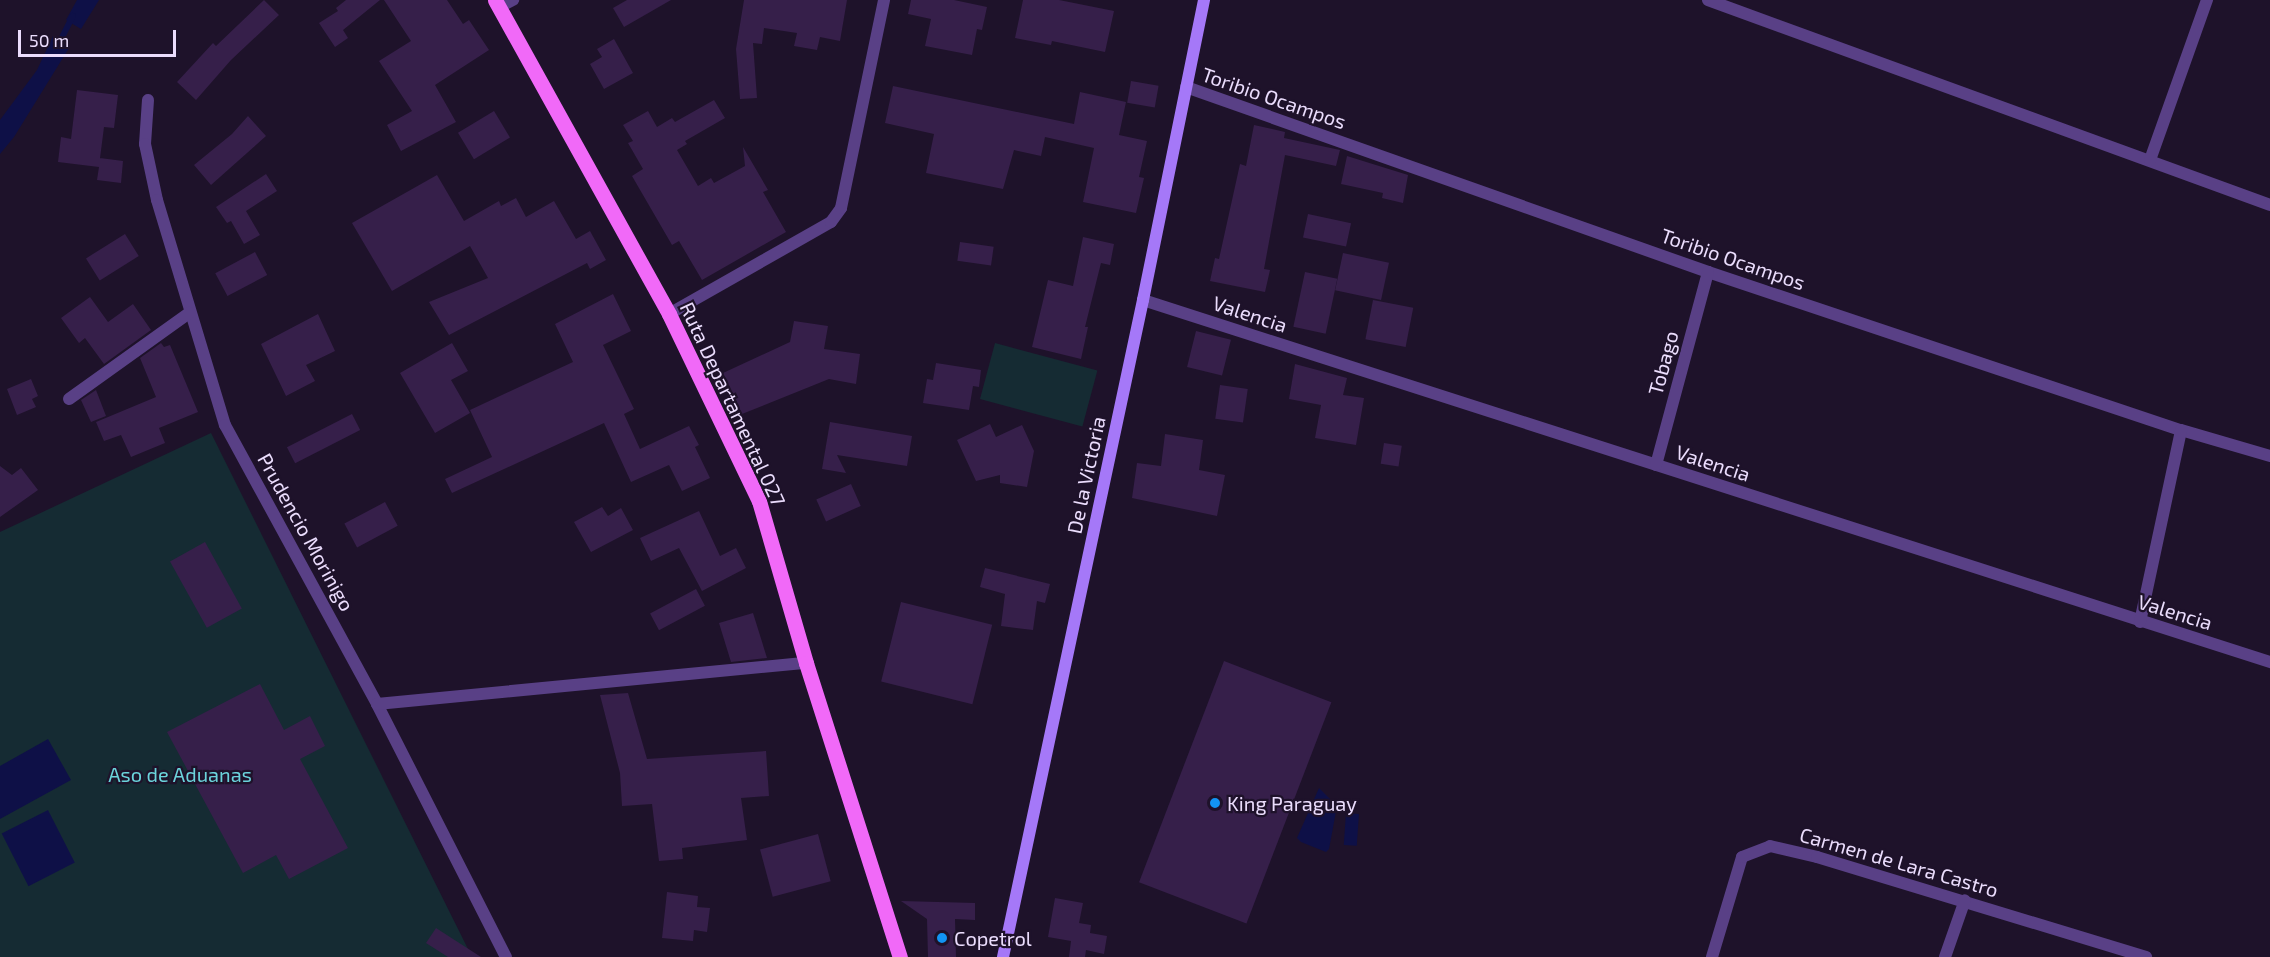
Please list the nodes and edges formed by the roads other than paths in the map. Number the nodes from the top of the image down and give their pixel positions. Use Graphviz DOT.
graph roads {
  1 [pos="513,0"];
  2 [pos="884,0"];
  3 [pos="1204,0"];
  4 [pos="1708,0"];
  5 [pos="2207,0"];
  6 [pos="497,4"];
  7 [pos="1186,87"];
  8 [pos="148,100"];
  9 [pos="2150,160"];
  10 [pos="2270,205"];
  11 [pos="1708,272"];
  12 [pos="1143,300"];
  13 [pos="189,313"];
  14 [pos="669,314"];
  15 [pos="69,399"];
  16 [pos="2181,430"];
  17 [pos="2270,456"];
  18 [pos="1656,465"];
  19 [pos="2140,622"];
  20 [pos="2270,662"];
  21 [pos="806,663"];
  22 [pos="377,704"];
  23 [pos="1965,900"];
  24 [pos="506,957"];
  25 [pos="900,957"];
  26 [pos="1003,957"];
  27 [pos="1712,957"];
  28 [pos="1945,957"];
  29 [pos="2146,957"];
  1 -- 6 [label="street"];
  2 -- 14 [label="street"];
  3 -- 7 [label="main road, De la Victoria"];
  4 -- 9 [label="street"];
  5 -- 9 [label="street"];
  6 -- 14 [label="main road, Ruta Departamental 027"];
  7 -- 11 [label="street, Toribio Ocampos"];
  7 -- 12 [label="main road, De la Victoria"];
  8 -- 13 [label="street, Prudencio Morinigo"];
  9 -- 10 [label="street"];
  11 -- 16 [label="street, Toribio Ocampos"];
  11 -- 18 [label="street, Tobago"];
  12 -- 18 [label="street, Valencia"];
  12 -- 26 [label="main road, De la Victoria"];
  13 -- 15 [label="street"];
  13 -- 22 [label="street, Prudencio Morinigo"];
  14 -- 21 [label="main road, Ruta Departamental 027"];
  16 -- 17 [label="street, Toribio Ocampos"];
  16 -- 19 [label="street"];
  18 -- 19 [label="street, Valencia"];
  19 -- 20 [label="street, Valencia"];
  21 -- 22 [label="street"];
  21 -- 25 [label="main road, Ruta Departamental 027"];
  22 -- 24 [label="street, Prudencio Morinigo"];
  23 -- 27 [label="street, Carmen de Lara Castro"];
  23 -- 28 [label="street"];
  23 -- 29 [label="street, Carmen de Lara Castro"];
}
